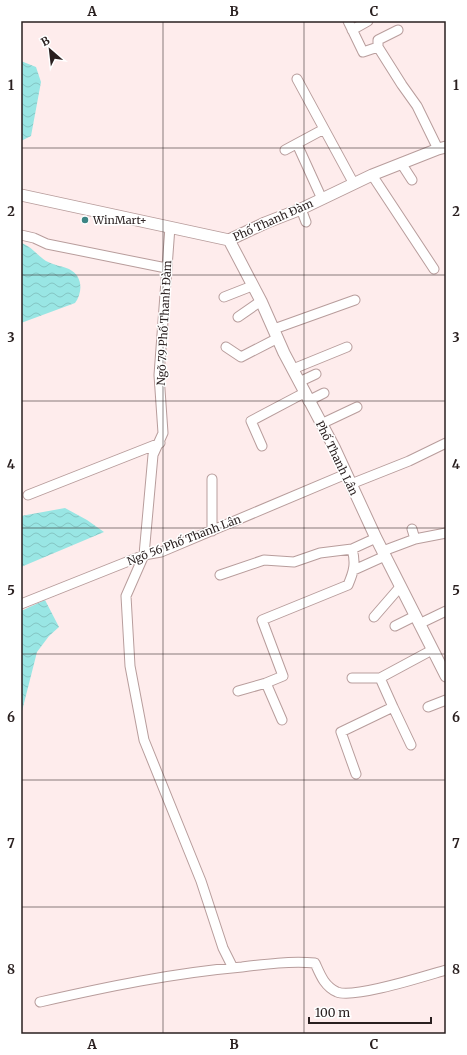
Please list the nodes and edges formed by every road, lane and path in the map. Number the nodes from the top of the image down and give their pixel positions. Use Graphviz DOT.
graph roads {
  1 [pos="348,21"];
  2 [pos="368,21"];
  3 [pos="352,30"];
  4 [pos="398,30"];
  5 [pos="378,47"];
  6 [pos="297,79"];
  7 [pos="324,130"];
  8 [pos="297,144"];
  9 [pos="442,148"];
  10 [pos="286,150"];
  11 [pos="401,163"];
  12 [pos="372,175"];
  13 [pos="412,180"];
  14 [pos="354,184"];
  15 [pos="21,195"];
  16 [pos="322,198"];
  17 [pos="301,209"];
  18 [pos="306,222"];
  19 [pos="170,227"];
  20 [pos="21,235"];
  21 [pos="229,240"];
  22 [pos="166,268"];
  23 [pos="434,269"];
  24 [pos="252,286"];
  25 [pos="224,297"];
  26 [pos="355,300"];
  27 [pos="261,301"];
  28 [pos="238,317"];
  29 [pos="276,333"];
  30 [pos="226,347"];
  31 [pos="347,347"];
  32 [pos="293,369"];
  33 [pos="316,374"];
  34 [pos="298,382"];
  35 [pos="324,393"];
  36 [pos="306,397"];
  37 [pos="357,407"];
  38 [pos="321,424"];
  39 [pos="160,443"];
  40 [pos="446,443"];
  41 [pos="262,446"];
  42 [pos="212,479"];
  43 [pos="348,479"];
  44 [pos="28,495"];
  45 [pos="412,529"];
  46 [pos="212,531"];
  47 [pos="446,533"];
  48 [pos="376,538"];
  49 [pos="415,539"];
  50 [pos="352,549"];
  51 [pos="384,554"];
  52 [pos="144,555"];
  53 [pos="354,570"];
  54 [pos="220,574"];
  55 [pos="400,587"];
  56 [pos="21,604"];
  57 [pos="446,611"];
  58 [pos="374,617"];
  59 [pos="417,620"];
  60 [pos="394,626"];
  61 [pos="432,650"];
  62 [pos="446,676"];
  63 [pos="352,678"];
  64 [pos="380,678"];
  65 [pos="266,683"];
  66 [pos="238,691"];
  67 [pos="446,700"];
  68 [pos="393,707"];
  69 [pos="428,707"];
  70 [pos="282,720"];
  71 [pos="411,745"];
  72 [pos="356,774"];
  73 [pos="233,968"];
  74 [pos="446,970"];
  75 [pos="40,1002"];
  1 -- 3 [label="street"];
  2 -- 3 [label="street"];
  3 -- 5 [label="street"];
  4 -- 5 [label="street"];
  5 -- 9 [label="street"];
  6 -- 7 [label="street"];
  7 -- 8 [label="street"];
  7 -- 14 [label="street"];
  8 -- 10 [label="street"];
  8 -- 16 [label="street"];
  9 -- 11 [label="street, Phố Thanh Đàm"];
  11 -- 12 [label="street, Phố Thanh Đàm"];
  11 -- 13 [label="street"];
  12 -- 14 [label="street, Phố Thanh Đàm"];
  12 -- 23 [label="street"];
  14 -- 16 [label="street, Phố Thanh Đàm"];
  15 -- 19 [label="street, Phố Thanh Đàm"];
  16 -- 17 [label="street, Phố Thanh Đàm"];
  17 -- 18 [label="street"];
  17 -- 21 [label="street, Phố Thanh Đàm"];
  19 -- 21 [label="street, Phố Thanh Đàm"];
  19 -- 22 [label="street, Ngõ 79 Phố Thanh Đàm"];
  20 -- 22 [label="street"];
  21 -- 24 [label="street, Phố Thanh Lân"];
  22 -- 39 [label="street, Ngõ 79 Phố Thanh Đàm"];
  24 -- 25 [label="street"];
  24 -- 27 [label="street, Phố Thanh Lân"];
  26 -- 29 [label="street"];
  27 -- 28 [label="street"];
  27 -- 29 [label="street, Phố Thanh Lân"];
  29 -- 30 [label="street"];
  29 -- 32 [label="street, Phố Thanh Lân"];
  31 -- 32 [label="street"];
  32 -- 34 [label="street, Phố Thanh Lân"];
  33 -- 34 [label="street"];
  34 -- 36 [label="street, Phố Thanh Lân"];
  35 -- 36 [label="street"];
  36 -- 38 [label="street, Phố Thanh Lân"];
  36 -- 41 [label="street"];
  37 -- 38 [label="street"];
  38 -- 43 [label="street, Phố Thanh Lân"];
  39 -- 44 [label="street"];
  39 -- 52 [label="street, Ngõ 79 Phố Thanh Đàm"];
  40 -- 43 [label="street, Ngõ 56 Phố Thanh Lân"];
  42 -- 46 [label="street"];
  43 -- 46 [label="street, Ngõ 56 Phố Thanh Lân"];
  43 -- 48 [label="street, Phố Thanh Lân"];
  45 -- 49 [label="street"];
  46 -- 52 [label="street, Ngõ 56 Phố Thanh Lân"];
  47 -- 49 [label="street"];
  48 -- 50 [label="street"];
  48 -- 51 [label="street, Phố Thanh Lân"];
  49 -- 51 [label="street"];
  50 -- 53 [label="street"];
  50 -- 54 [label="street"];
  51 -- 53 [label="street"];
  51 -- 55 [label="street, Phố Thanh Lân"];
  52 -- 56 [label="street, Ngõ 56 Phố Thanh Lân"];
  52 -- 73 [label="street, Ngõ 79 Phố Thanh Đàm"];
  53 -- 65 [label="street"];
  55 -- 58 [label="street"];
  55 -- 59 [label="street, Phố Thanh Lân"];
  57 -- 59 [label="street"];
  59 -- 60 [label="street"];
  59 -- 61 [label="street, Phố Thanh Lân"];
  61 -- 62 [label="street, Phố Thanh Lân"];
  61 -- 64 [label="street"];
  63 -- 64 [label="street"];
  64 -- 68 [label="street"];
  65 -- 66 [label="street"];
  65 -- 70 [label="street"];
  67 -- 69 [label="street"];
  68 -- 71 [label="street"];
  68 -- 72 [label="street"];
  73 -- 74 [label="street"];
  73 -- 75 [label="street"];
}
